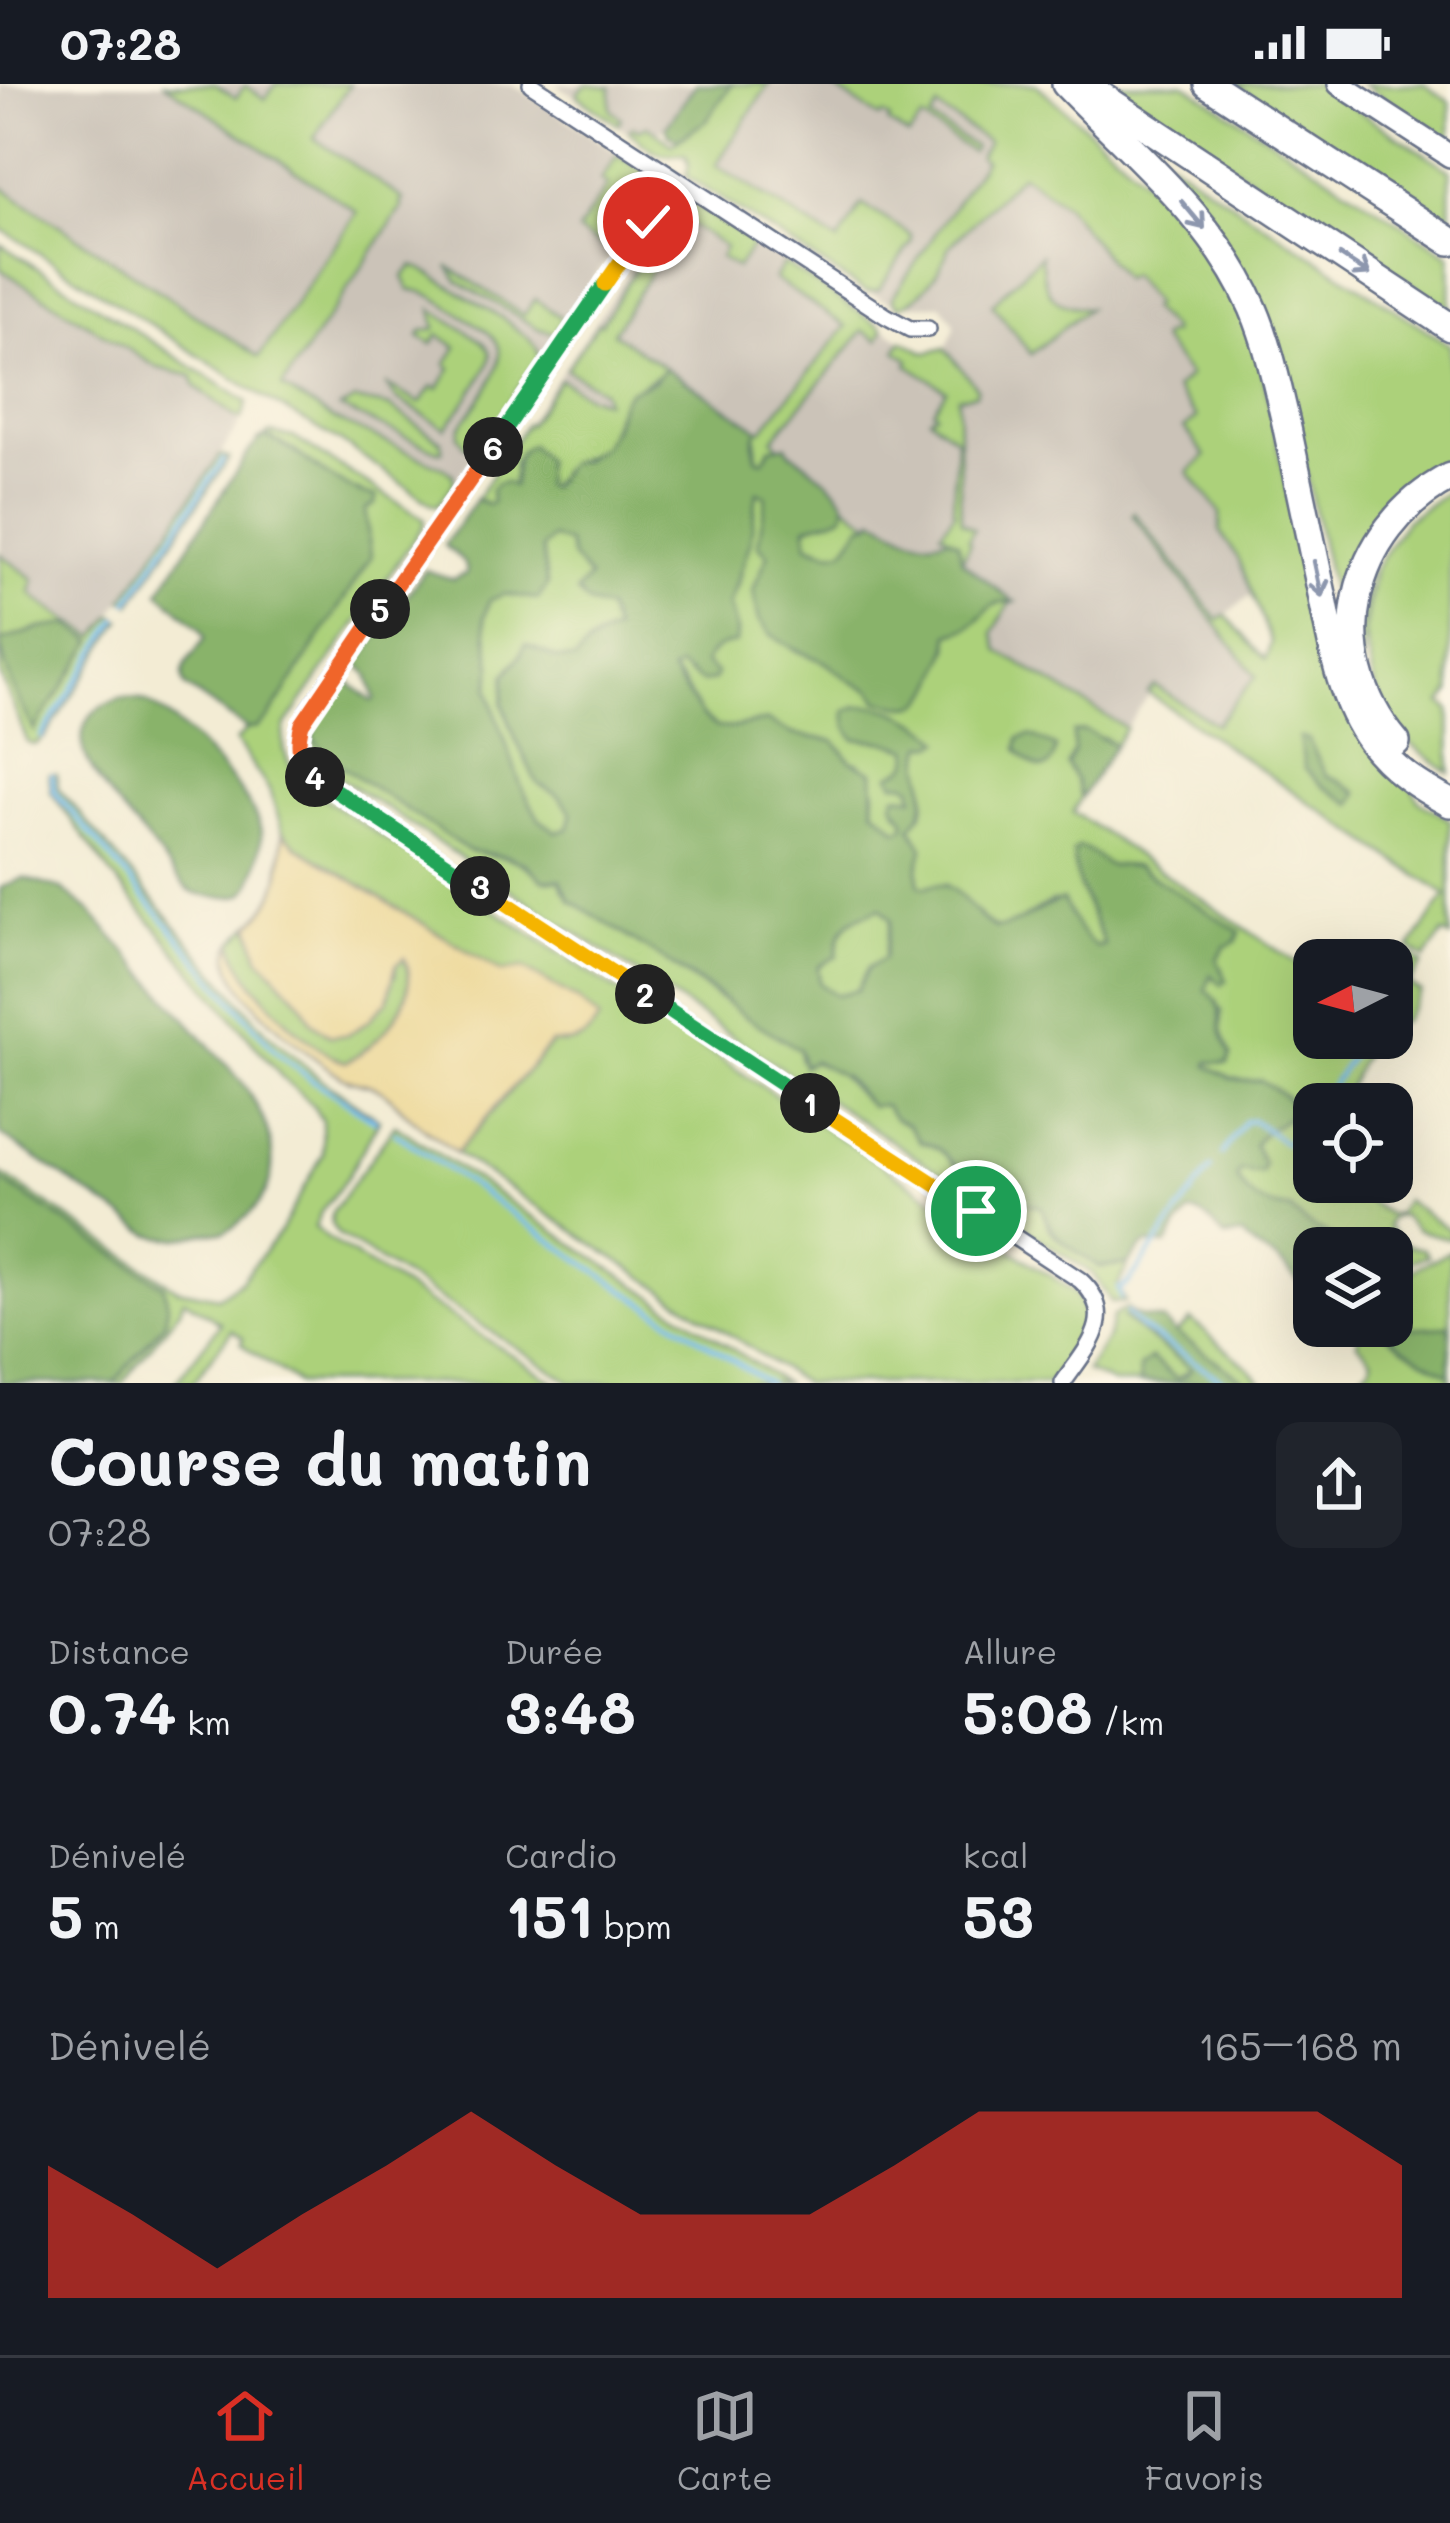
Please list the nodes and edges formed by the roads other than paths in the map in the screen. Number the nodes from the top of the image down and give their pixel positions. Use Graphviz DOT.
graph roads {
  1 [pos="531,84"];
  2 [pos="1066,84"];
  3 [pos="1083,84"];
  4 [pos="1208,84"];
  5 [pos="1339,84"];
  6 [pos="1450,156"];
  7 [pos="676,181"];
  8 [pos="1450,241"];
  9 [pos="1450,327"];
  10 [pos="928,328"];
  11 [pos="1450,477"];
  12 [pos="1450,786"];
  13 [pos="1450,803"];
  14 [pos="1063,1383"];
  1 -- 7 [label="street"];
  2 -- 13 [label="highway, one-way"];
  3 -- 9 [label="highway, one-way"];
  4 -- 8 [label="highway"];
  5 -- 6 [label="street"];
  7 -- 10 [label="street"];
  7 -- 14 [label="street"];
  11 -- 12 [label="highway"];
}
